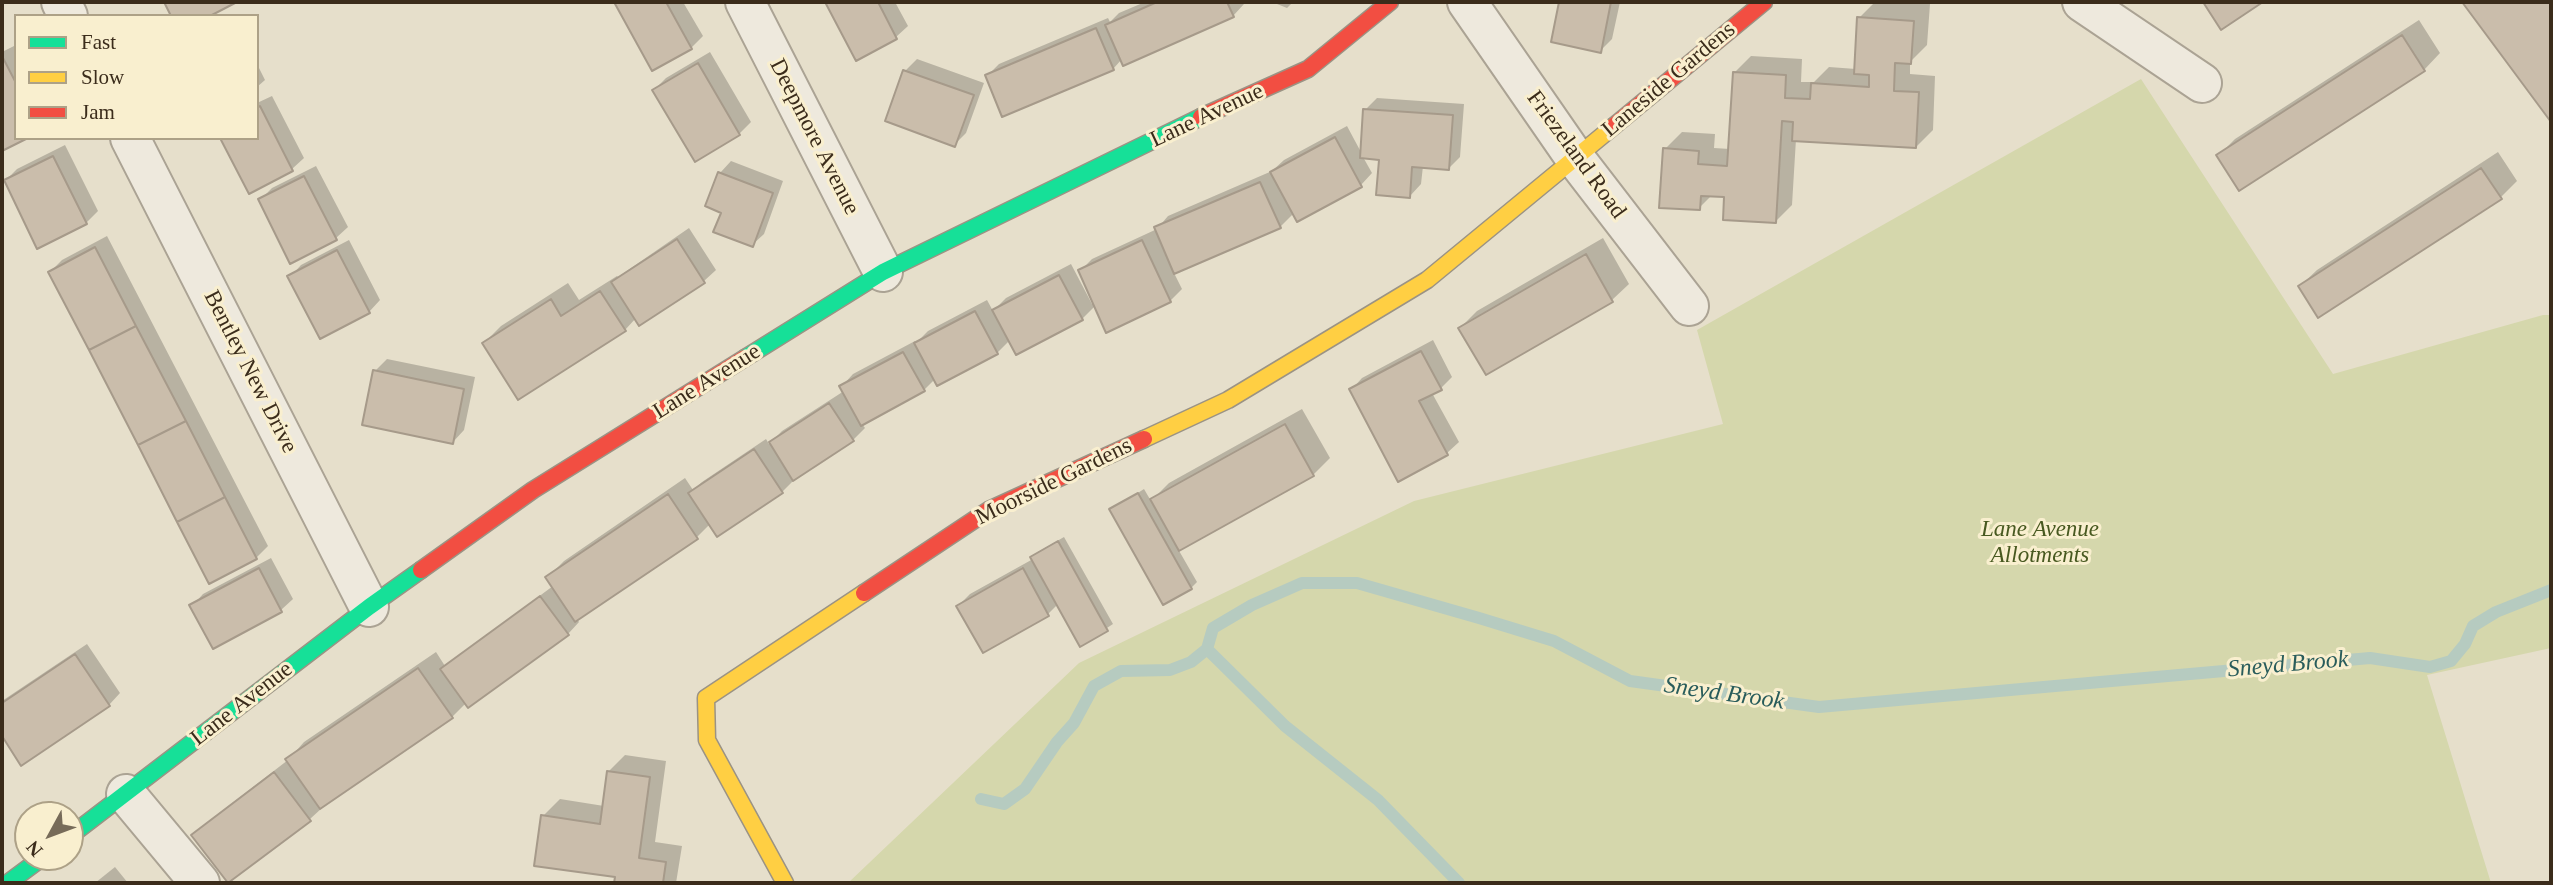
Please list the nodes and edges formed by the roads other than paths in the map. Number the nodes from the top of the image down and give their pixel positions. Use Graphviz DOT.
graph roads {
  1 [pos="745,2"];
  2 [pos="1390,2"];
  3 [pos="1467,2"];
  4 [pos="1764,2"];
  5 [pos="2082,2"];
  6 [pos="2202,83"];
  7 [pos="131,140"];
  8 [pos="1575,158"];
  9 [pos="884,272"];
  10 [pos="1689,306"];
  11 [pos="369,607"];
  12 [pos="126,794"];
  13 [pos="84,826"];
  14 [pos="24,871"];
  15 [pos="8,883"];
  16 [pos="200,883"];
  17 [pos="785,883"];
  1 -- 9 [label="street, Deepmore Avenue"];
  2 -- 9 [label="street, Lane Avenue"];
  3 -- 8 [label="street, Friezeland Road"];
  4 -- 8 [label="street, Laneside Gardens"];
  5 -- 6 [label="street"];
  7 -- 11 [label="street, Bentley New Drive"];
  8 -- 10 [label="street, Friezeland Road"];
  8 -- 17 [label="street, Moorside Gardens"];
  9 -- 11 [label="street, Lane Avenue"];
  11 -- 12 [label="street, Lane Avenue"];
  12 -- 13 [label="street, Lane Avenue"];
  12 -- 16 [label="street"];
  14 -- 15 [label="street"];
}
